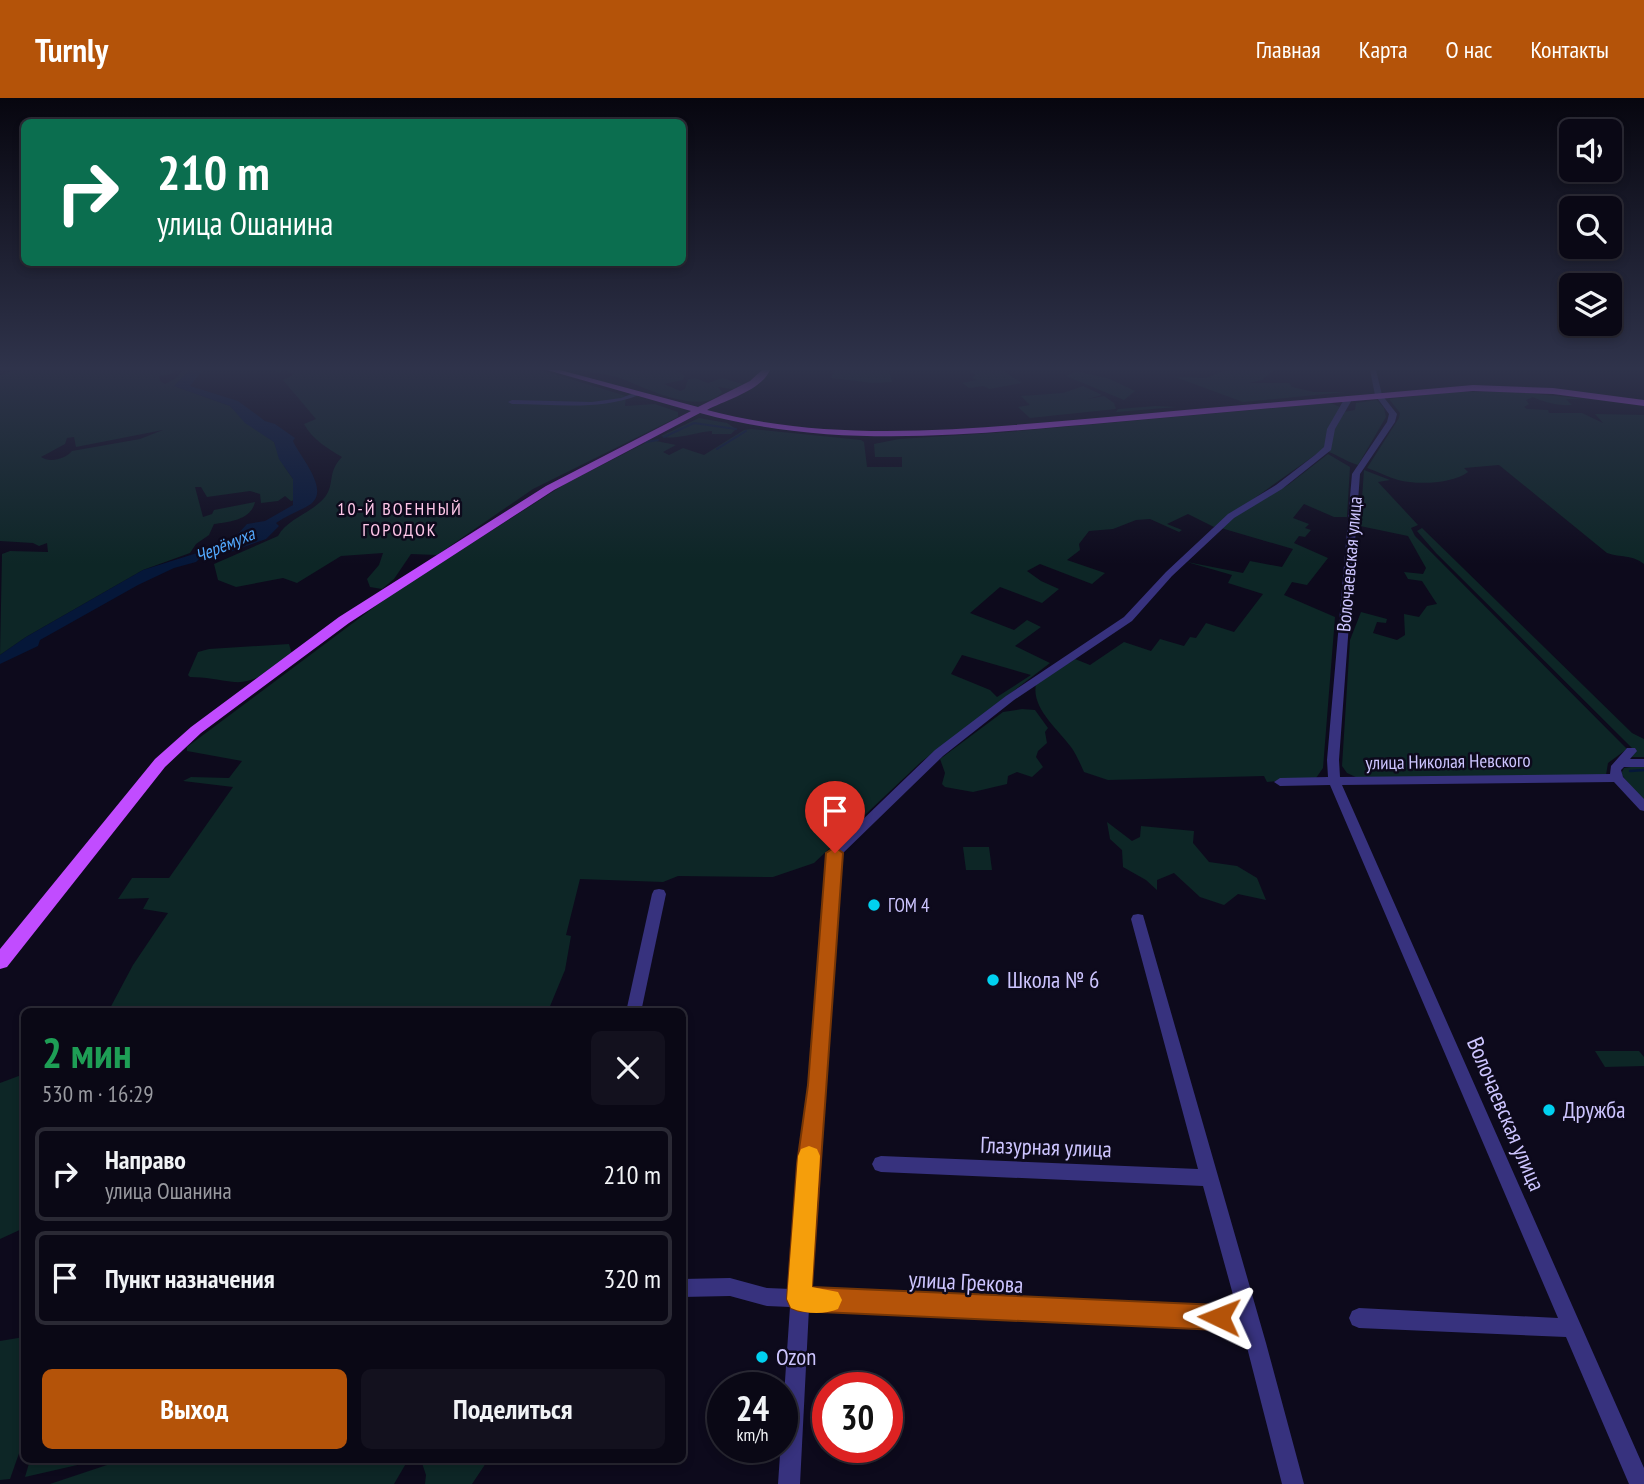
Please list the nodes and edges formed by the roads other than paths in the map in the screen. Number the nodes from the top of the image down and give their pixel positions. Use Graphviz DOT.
graph roads {
  1 [pos="653,435"];
  2 [pos="1330,435"];
  3 [pos="1381,435"];
  4 [pos="1631,751"];
  5 [pos="1622,763"];
  6 [pos="1644,763"];
  7 [pos="1617,778"];
  8 [pos="1334,781"];
  9 [pos="1280,782"];
  10 [pos="1644,807"];
  11 [pos="659,894"];
  12 [pos="1139,919"];
  13 [pos="0,962"];
  14 [pos="634,1008"];
  15 [pos="881,1164"];
  16 [pos="1209,1178"];
  17 [pos="686,1288"];
  18 [pos="799,1299"];
  19 [pos="1247,1308"];
  20 [pos="1359,1318"];
  21 [pos="1572,1328"];
  22 [pos="789,1484"];
  23 [pos="1293,1484"];
  24 [pos="1640,1484"];
  1 -- 13 [label="main road"];
  2 -- 18 [label="street"];
  3 -- 8 [label="street, Волочаевская улица"];
  4 -- 5 [label="street"];
  5 -- 6 [label="street"];
  5 -- 7 [label="street"];
  7 -- 8 [label="street, улица Николая Невского"];
  7 -- 10 [label="street"];
  8 -- 9 [label="street, улица Николая Невского"];
  8 -- 21 [label="street, Волочаевская улица"];
  11 -- 14 [label="street"];
  12 -- 16 [label="street"];
  15 -- 16 [label="street, Глазурная улица"];
  16 -- 19 [label="street"];
  17 -- 18 [label="street, улица Грекова"];
  18 -- 19 [label="street, улица Грекова"];
  18 -- 22 [label="street"];
  19 -- 23 [label="street"];
  20 -- 21 [label="street"];
  21 -- 24 [label="street, Волочаевская улица"];
}
